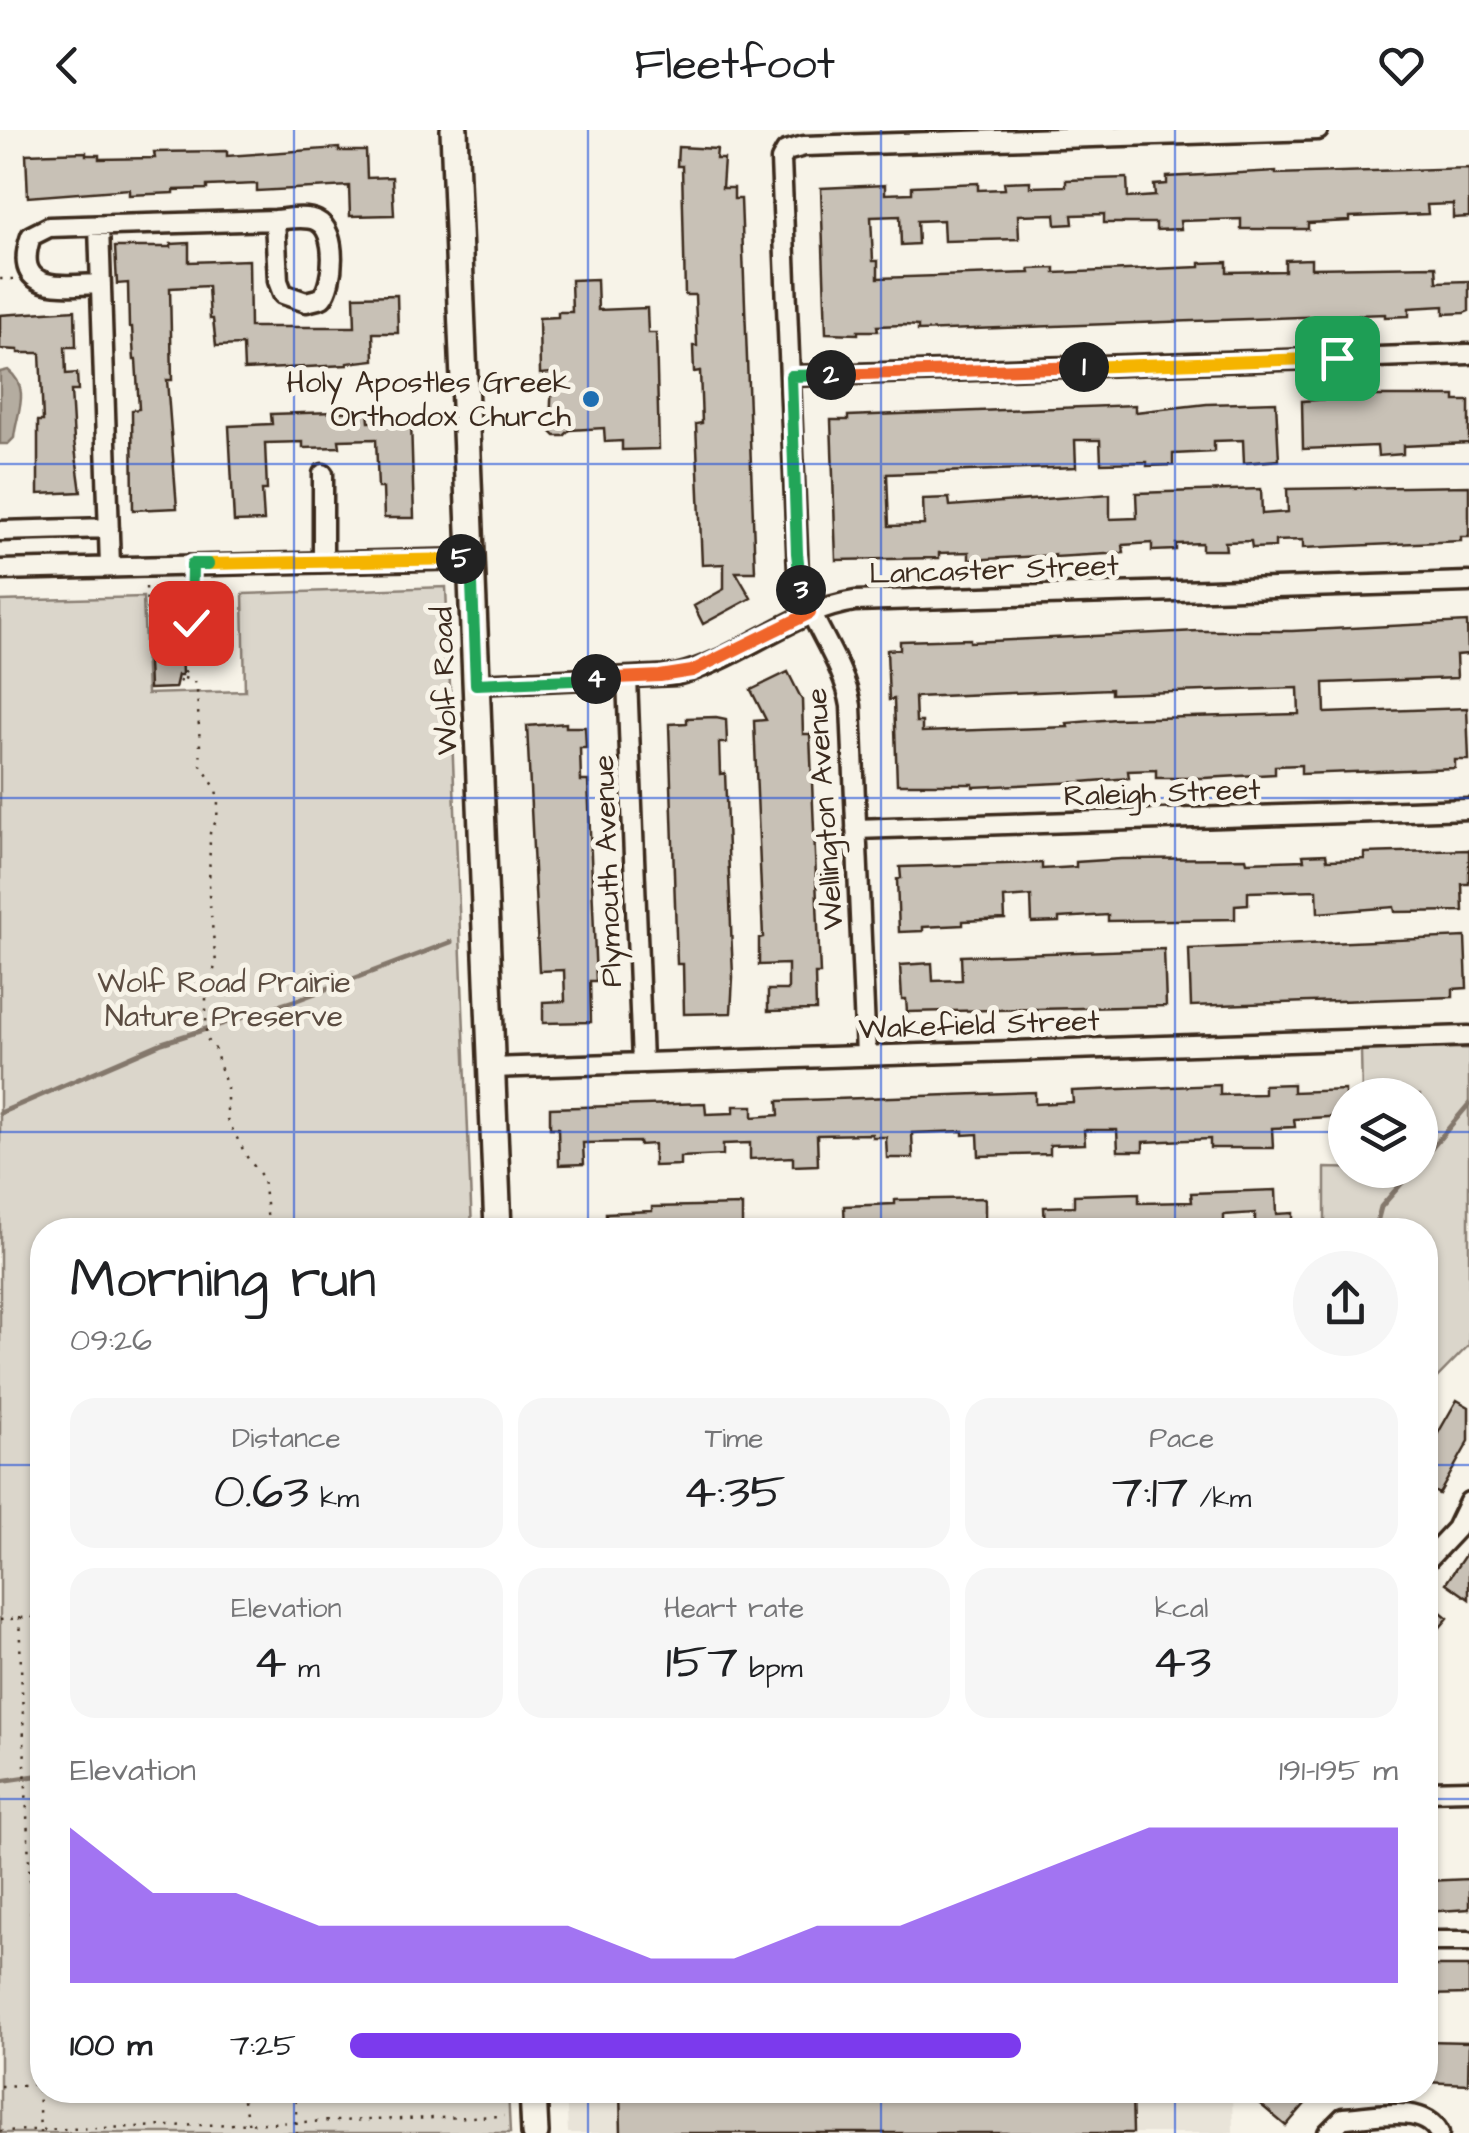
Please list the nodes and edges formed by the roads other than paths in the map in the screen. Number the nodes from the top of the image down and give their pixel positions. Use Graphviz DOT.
graph roads {
  1 [pos="454,130"];
  2 [pos="1318,130"];
  3 [pos="275,220"];
  4 [pos="100,226"];
  5 [pos="101,284"];
  6 [pos="1469,354"];
  7 [pos="791,376"];
  8 [pos="324,474"];
  9 [pos="108,528"];
  10 [pos="0,531"];
  11 [pos="471,559"];
  12 [pos="324,562"];
  13 [pos="110,566"];
  14 [pos="0,570"];
  15 [pos="1469,582"];
  16 [pos="810,613"];
  17 [pos="627,678"];
  18 [pos="476,684"];
  19 [pos="1469,809"];
  20 [pos="856,829"];
  21 [pos="1469,1036"];
  22 [pos="866,1056"];
  23 [pos="642,1062"];
  24 [pos="492,1068"];
  25 [pos="498,1218"];
  26 [pos="1469,1502"];
  27 [pos="1462,1534"];
  28 [pos="1438,1552"];
  29 [pos="1469,1790"];
  30 [pos="1438,1791"];
  31 [pos="1469,1940"];
  32 [pos="1438,1941"];
  33 [pos="534,2103"];
  34 [pos="535,2133"];
  35 [pos="1328,2133"];
  36 [pos="1439,2133"];
  1 -- 11 [label="main road, Wolf Road"];
  2 -- 7 [label="street, Wellington Avenue"];
  3 -- 3 [label="street"];
  3 -- 4 [label="street"];
  4 -- 5 [label="street"];
  4 -- 5 [label="street"];
  5 -- 9 [label="street"];
  6 -- 7 [label="street"];
  7 -- 16 [label="street, Wellington Avenue"];
  8 -- 12 [label="street"];
  9 -- 10 [label="street"];
  9 -- 13 [label="street"];
  11 -- 12 [label="street"];
  11 -- 18 [label="main road, Wolf Road"];
  12 -- 13 [label="street"];
  13 -- 14 [label="street"];
  15 -- 16 [label="street, Lancaster Street"];
  16 -- 17 [label="street, Lancaster Street"];
  16 -- 20 [label="street, Wellington Avenue"];
  17 -- 18 [label="street, Lancaster Street"];
  17 -- 23 [label="street, Plymouth Avenue"];
  18 -- 24 [label="main road, Wolf Road"];
  19 -- 20 [label="street, Raleigh Street"];
  20 -- 22 [label="street, Wellington Avenue"];
  21 -- 22 [label="street, Wakefield Street"];
  22 -- 23 [label="street, Wakefield Street"];
  23 -- 24 [label="street, Wakefield Street"];
  24 -- 25 [label="main road, Wolf Road"];
  26 -- 27 [label="street"];
  27 -- 28 [label="street"];
  29 -- 30 [label="street"];
  31 -- 32 [label="street"];
  33 -- 34 [label="main road"];
  35 -- 36 [label="street"];
}
